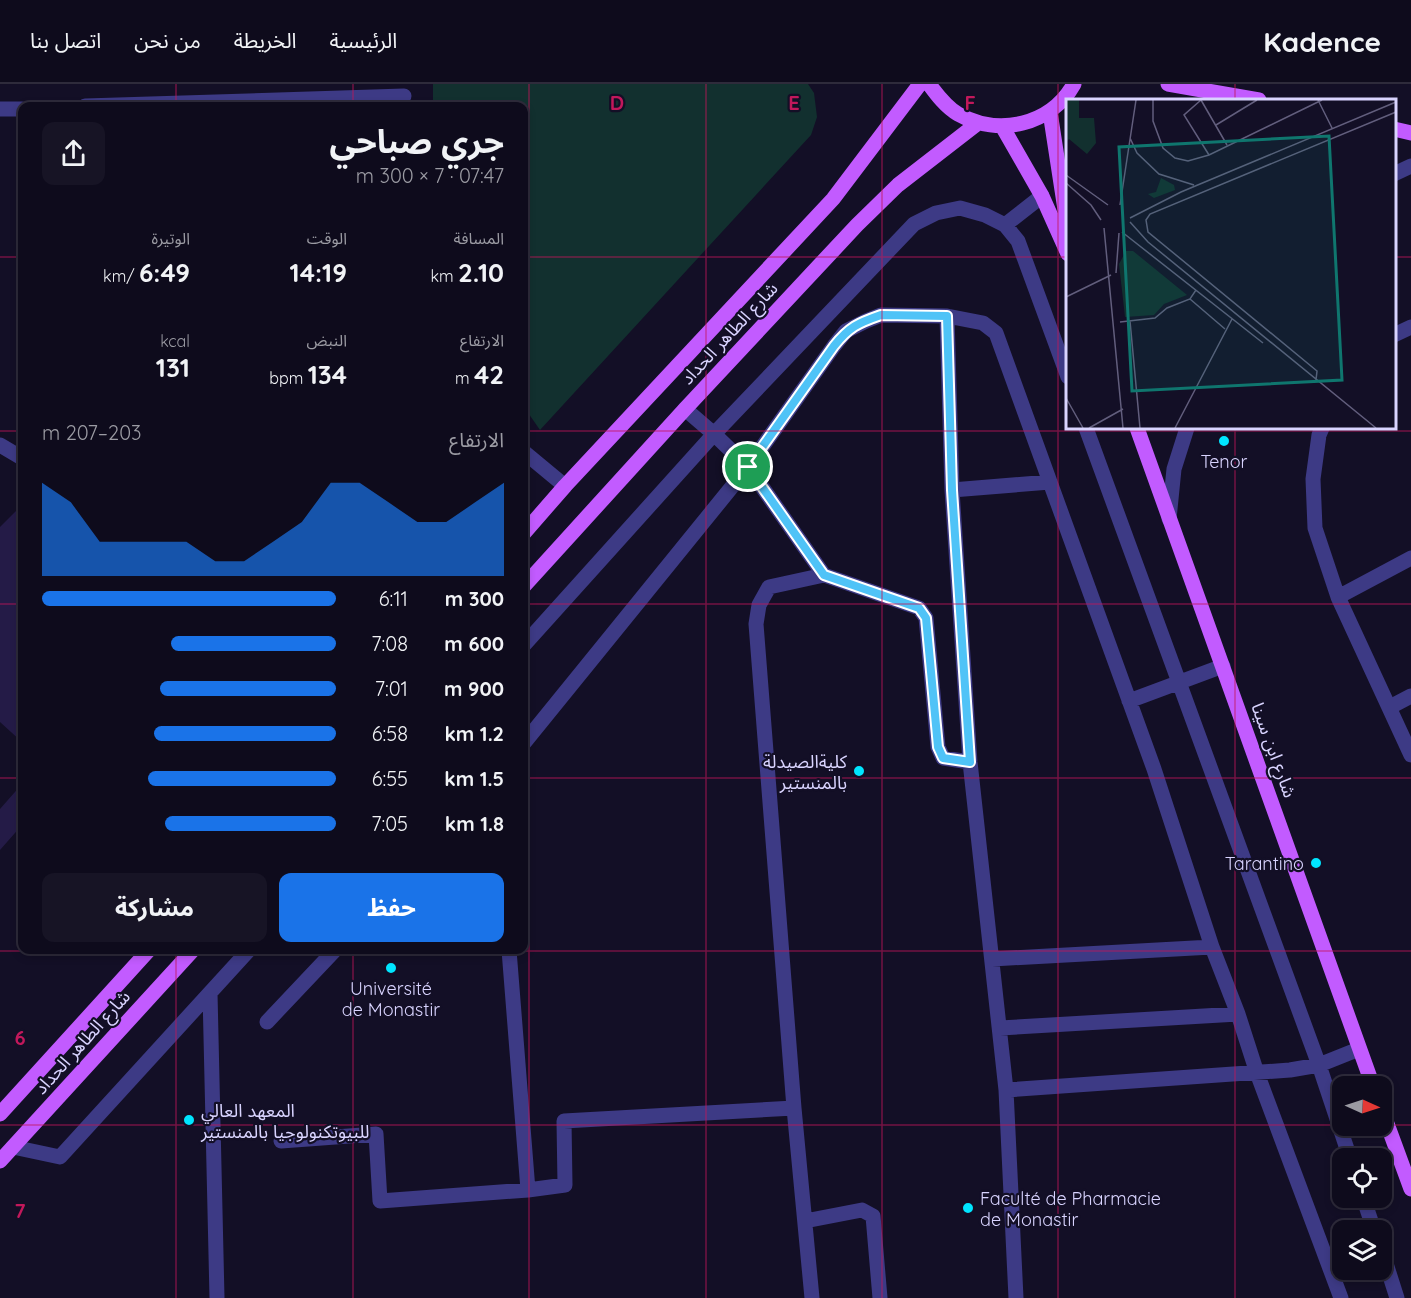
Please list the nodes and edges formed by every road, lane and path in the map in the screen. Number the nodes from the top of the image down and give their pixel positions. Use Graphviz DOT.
graph roads {
  1 [pos="920,84"];
  2 [pos="929,84"];
  3 [pos="1074,84"];
  4 [pos="1168,84"];
  5 [pos="1212,84"];
  6 [pos="404,95"];
  7 [pos="1241,99"];
  8 [pos="201,102"];
  9 [pos="0,109"];
  10 [pos="18,109"];
  11 [pos="1050,112"];
  12 [pos="978,123"];
  13 [pos="1002,126"];
  14 [pos="1396,129"];
  15 [pos="1411,133"];
  16 [pos="1411,166"];
  17 [pos="1396,174"];
  18 [pos="1042,196"];
  19 [pos="1066,217"];
  20 [pos="1005,225"];
  21 [pos="1066,250"];
  22 [pos="947,316"];
  23 [pos="1411,327"];
  24 [pos="1396,334"];
  25 [pos="1066,372"];
  26 [pos="685,409"];
  27 [pos="1086,429"];
  28 [pos="1137,429"];
  29 [pos="1187,429"];
  30 [pos="1322,429"];
  31 [pos="714,434"];
  32 [pos="0,445"];
  33 [pos="528,455"];
  34 [pos="18,456"];
  35 [pos="748,467"];
  36 [pos="1050,482"];
  37 [pos="565,486"];
  38 [pos="952,490"];
  39 [pos="1169,519"];
  40 [pos="528,528"];
  41 [pos="1411,558"];
  42 [pos="824,575"];
  43 [pos="528,582"];
  44 [pos="1338,597"];
  45 [pos="528,641"];
  46 [pos="1223,666"];
  47 [pos="1178,682"];
  48 [pos="1411,696"];
  49 [pos="1129,700"];
  50 [pos="1390,707"];
  51 [pos="528,738"];
  52 [pos="1411,755"];
  53 [pos="970,762"];
  54 [pos="1212,947"];
  55 [pos="145,954"];
  56 [pos="189,954"];
  57 [pos="245,954"];
  58 [pos="331,954"];
  59 [pos="509,954"];
  60 [pos="992,959"];
  61 [pos="210,993"];
  62 [pos="1238,1014"];
  63 [pos="267,1022"];
  64 [pos="999,1028"];
  65 [pos="1359,1049"];
  66 [pos="1319,1065"];
  67 [pos="1257,1072"];
  68 [pos="1369,1076"];
  69 [pos="1006,1090"];
  70 [pos="794,1108"];
  71 [pos="0,1114"];
  72 [pos="1392,1136"];
  73 [pos="281,1141"];
  74 [pos="12,1147"];
  75 [pos="1347,1148"];
  76 [pos="0,1161"];
  77 [pos="1411,1189"];
  78 [pos="528,1190"];
  79 [pos="805,1221"];
  80 [pos="1391,1280"];
  81 [pos="217,1298"];
  82 [pos="812,1298"];
  83 [pos="880,1298"];
  84 [pos="1016,1298"];
  85 [pos="1341,1298"];
  86 [pos="1397,1298"];
  1 -- 37 [label="main road, شارع الطاهر الحداد"];
  2 -- 12 [label="main road"];
  3 -- 11 [label="main road"];
  4 -- 7 [label="main road"];
  5 -- 7 [label="main road"];
  6 -- 8 [label="street"];
  9 -- 10 [label="street"];
  11 -- 13 [label="main road"];
  11 -- 19 [label="main road"];
  12 -- 13 [label="main road"];
  12 -- 26 [label="main road, شارع الطاهر الحداد"];
  13 -- 18 [label="main road"];
  14 -- 15 [label="main road"];
  16 -- 17 [label="street"];
  18 -- 20 [label="street"];
  18 -- 21 [label="main road"];
  20 -- 25 [label="street"];
  20 -- 31 [label="street"];
  22 -- 35 [label="street"];
  22 -- 36 [label="street"];
  22 -- 38 [label="street"];
  23 -- 24 [label="street"];
  26 -- 31 [label="street"];
  26 -- 43 [label="main road, شارع الطاهر الحداد"];
  27 -- 47 [label="street"];
  28 -- 39 [label="main road, شارع ابن سينا"];
  29 -- 39 [label="street"];
  30 -- 44 [label="street"];
  31 -- 35 [label="street"];
  31 -- 45 [label="street"];
  32 -- 34 [label="street"];
  33 -- 37 [label="street"];
  35 -- 42 [label="street"];
  35 -- 51 [label="street"];
  36 -- 38 [label="street"];
  36 -- 49 [label="street"];
  37 -- 40 [label="main road, شارع الطاهر الحداد"];
  38 -- 53 [label="street"];
  39 -- 46 [label="main road, شارع ابن سينا"];
  41 -- 44 [label="street"];
  42 -- 53 [label="street"];
  42 -- 70 [label="street"];
  44 -- 50 [label="street"];
  46 -- 47 [label="street"];
  46 -- 65 [label="main road, شارع ابن سينا"];
  47 -- 49 [label="street"];
  47 -- 66 [label="street"];
  48 -- 50 [label="street"];
  49 -- 54 [label="street"];
  50 -- 52 [label="street"];
  53 -- 60 [label="street"];
  54 -- 60 [label="street"];
  54 -- 62 [label="street"];
  55 -- 71 [label="main road, شارع الطاهر الحداد"];
  56 -- 74 [label="main road, شارع الطاهر الحداد"];
  57 -- 61 [label="street"];
  58 -- 63 [label="street"];
  59 -- 78 [label="street"];
  60 -- 64 [label="street"];
  61 -- 74 [label="street"];
  61 -- 81 [label="street"];
  62 -- 64 [label="street"];
  62 -- 67 [label="street"];
  64 -- 69 [label="street"];
  65 -- 66 [label="street"];
  65 -- 68 [label="main road, شارع ابن سينا"];
  66 -- 67 [label="street"];
  66 -- 75 [label="street"];
  67 -- 69 [label="street"];
  67 -- 85 [label="street"];
  69 -- 84 [label="street"];
  70 -- 78 [label="street"];
  70 -- 79 [label="street"];
  72 -- 77 [label="main road"];
  73 -- 78 [label="street"];
  74 -- 76 [label="main road, شارع الطاهر الحداد"];
  79 -- 82 [label="street"];
  79 -- 83 [label="street"];
  80 -- 86 [label="street"];
}
